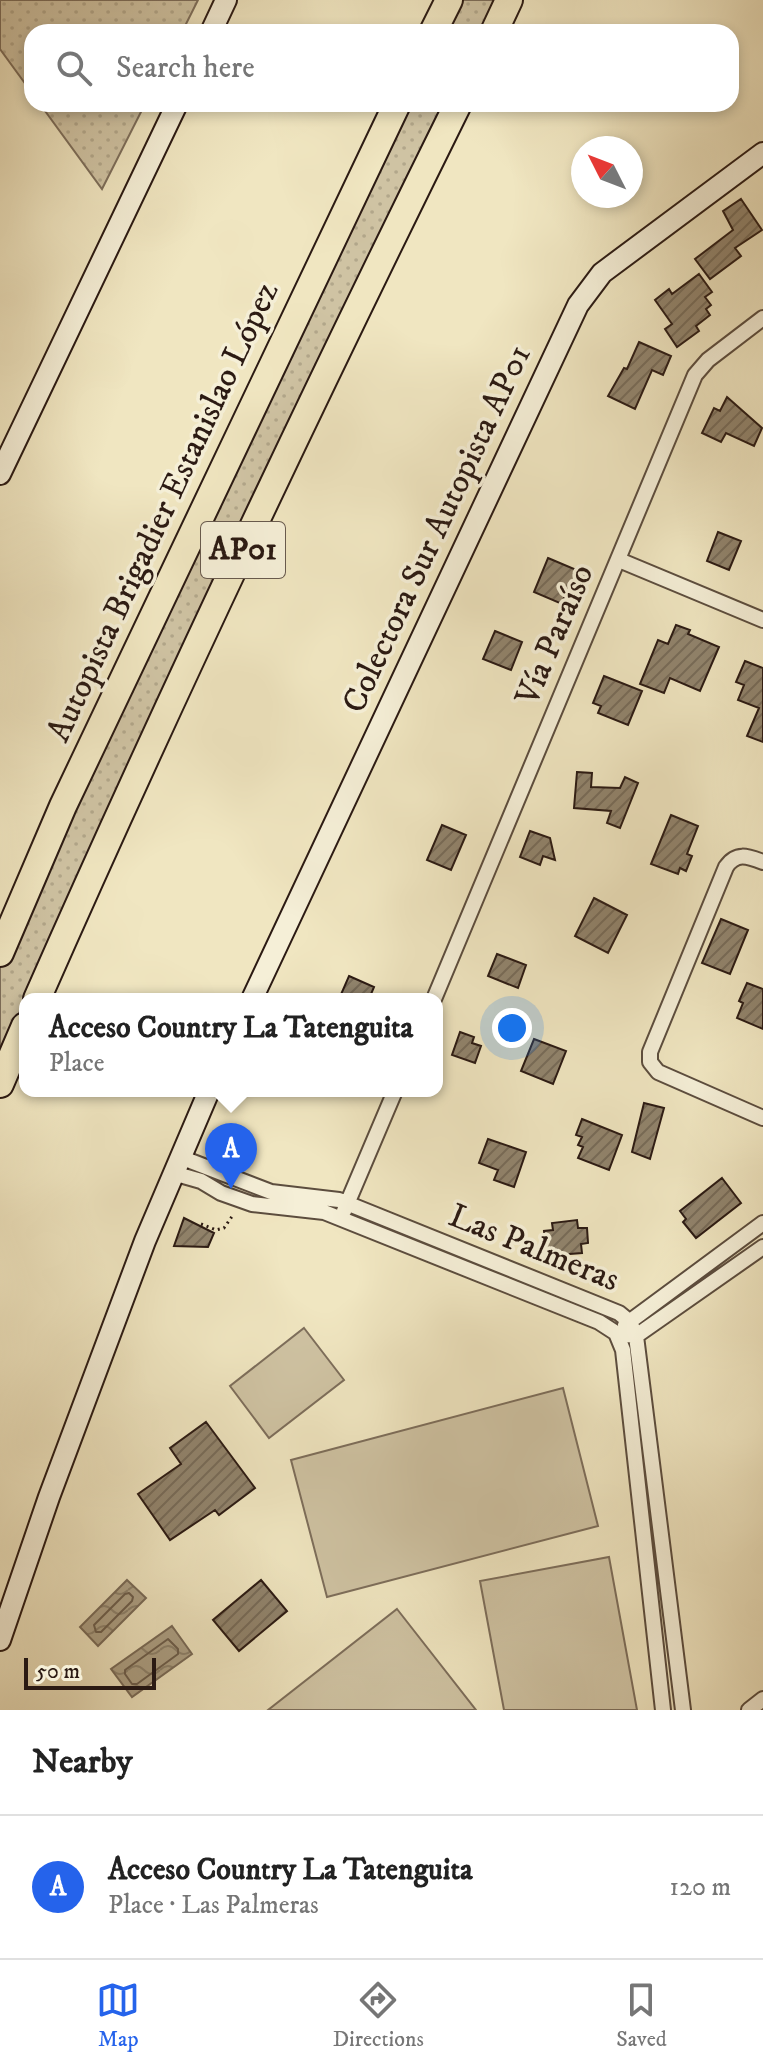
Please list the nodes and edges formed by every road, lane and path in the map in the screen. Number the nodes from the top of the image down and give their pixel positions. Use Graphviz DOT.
graph roads {
  1 [pos="226,0"];
  2 [pos="449,0"];
  3 [pos="509,0"];
  4 [pos="215,24"];
  5 [pos="437,24"];
  6 [pos="498,24"];
  7 [pos="173,112"];
  8 [pos="393,112"];
  9 [pos="454,112"];
  10 [pos="763,153"];
  11 [pos="763,318"];
  12 [pos="0,474"];
  13 [pos="619,560"];
  14 [pos="763,620"];
  15 [pos="763,862"];
  16 [pos="0,953"];
  17 [pos="40,993"];
  18 [pos="255,993"];
  19 [pos="437,993"];
  20 [pos="19,1040"];
  21 [pos="0,1084"];
  22 [pos="206,1097"];
  23 [pos="393,1097"];
  24 [pos="763,1118"];
  25 [pos="176,1165"];
  26 [pos="239,1200"];
  27 [pos="348,1204"];
  28 [pos="341,1218"];
  29 [pos="763,1223"];
  30 [pos="201,1224"];
  31 [pos="763,1247"];
  32 [pos="633,1329"];
  33 [pos="616,1333"];
  34 [pos="0,1640"];
  35 [pos="763,1699"];
  36 [pos="663,1710"];
  37 [pos="683,1710"];
  38 [pos="749,1710"];
  1 -- 4 [label="main road"];
  2 -- 5 [label="highway"];
  3 -- 6 [label="highway"];
  7 -- 12 [label="main road"];
  8 -- 16 [label="highway, Autopista Brigadier Estanislao López / AP01"];
  9 -- 17 [label="highway, AP01"];
  10 -- 18 [label="main road, Colectora Sur Autopista AP01"];
  11 -- 13 [label="street, Vía Paraíso"];
  13 -- 14 [label="street"];
  13 -- 19 [label="street, Vía Paraíso"];
  15 -- 24 [label="street"];
  20 -- 21 [label="highway"];
  22 -- 25 [label="main road"];
  23 -- 27 [label="street"];
  25 -- 26 [label="street, Las Palmeras"];
  25 -- 27 [label="street, Las Palmeras"];
  25 -- 34 [label="main road"];
  26 -- 28 [label="street, Las Palmeras"];
  26 -- 30 [label="path"];
  27 -- 28 [label="street"];
  27 -- 32 [label="street, Las Palmeras"];
  28 -- 33 [label="street, Las Palmeras"];
  29 -- 32 [label="street"];
  31 -- 32 [label="street"];
  32 -- 33 [label="street"];
  32 -- 37 [label="street, Las Palmeras"];
  33 -- 36 [label="street, Las Palmeras"];
  35 -- 38 [label="street"];
}
